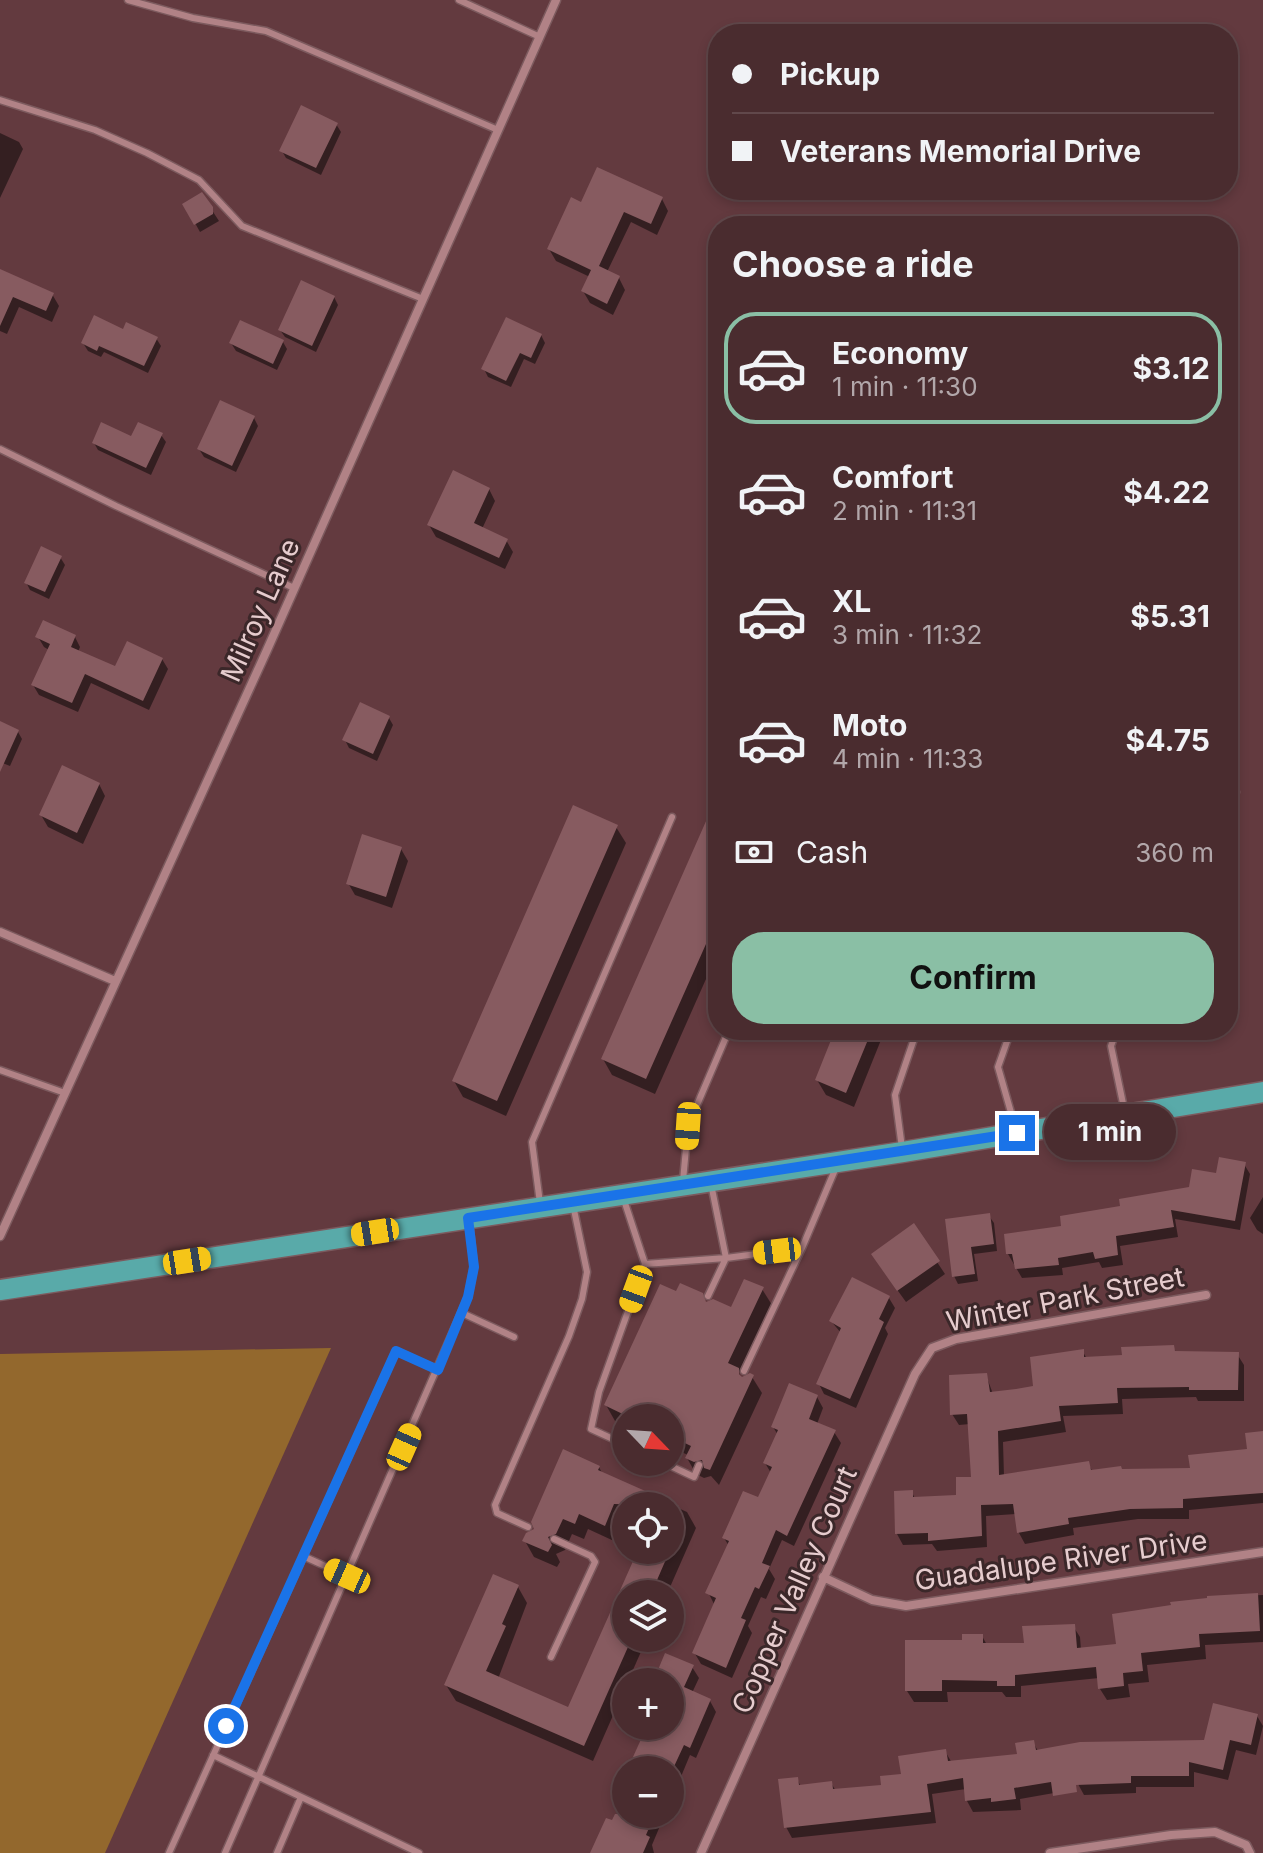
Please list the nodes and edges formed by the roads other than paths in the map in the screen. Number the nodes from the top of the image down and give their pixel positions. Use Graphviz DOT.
graph roads {
  1 [pos="128,0"];
  2 [pos="459,0"];
  3 [pos="556,0"];
  4 [pos="540,37"];
  5 [pos="0,100"];
  6 [pos="498,130"];
  7 [pos="423,299"];
  8 [pos="0,449"];
  9 [pos="294,588"];
  10 [pos="672,817"];
  11 [pos="0,932"];
  12 [pos="115,981"];
  13 [pos="725,1040"];
  14 [pos="914,1040"];
  15 [pos="1007,1040"];
  16 [pos="1113,1040"];
  17 [pos="0,1070"];
  18 [pos="1263,1092"];
  19 [pos="65,1093"];
  20 [pos="1125,1117"];
  21 [pos="1017,1133"];
  22 [pos="903,1152"];
  23 [pos="838,1162"];
  24 [pos="710,1181"];
  25 [pos="683,1185"];
  26 [pos="622,1194"];
  27 [pos="572,1201"];
  28 [pos="541,1206"];
  29 [pos="468,1218"];
  30 [pos="0,1236"];
  31 [pos="802,1248"];
  32 [pos="726,1258"];
  33 [pos="645,1264"];
  34 [pos="0,1290"];
  35 [pos="1206,1295"];
  36 [pos="708,1296"];
  37 [pos="462,1313"];
  38 [pos="514,1337"];
  39 [pos="932,1348"];
  40 [pos="438,1370"];
  41 [pos="744,1371"];
  42 [pos="612,1439"];
  43 [pos="699,1465"];
  44 [pos="684,1472"];
  45 [pos="528,1527"];
  46 [pos="554,1539"];
  47 [pos="1263,1552"];
  48 [pos="303,1556"];
  49 [pos="347,1576"];
  50 [pos="823,1577"];
  51 [pos="551,1657"];
  52 [pos="213,1755"];
  53 [pos="258,1777"];
  54 [pos="301,1797"];
  55 [pos="169,1853"];
  56 [pos="225,1853"];
  57 [pos="277,1853"];
  58 [pos="419,1853"];
  59 [pos="701,1853"];
  60 [pos="1050,1853"];
  61 [pos="1250,1853"];
  1 -- 6 [label="lane"];
  2 -- 4 [label="lane"];
  3 -- 4 [label="street, Milroy Lane"];
  4 -- 6 [label="street, Milroy Lane"];
  5 -- 7 [label="lane"];
  6 -- 7 [label="street, Milroy Lane"];
  7 -- 9 [label="street, Milroy Lane"];
  8 -- 9 [label="lane"];
  9 -- 12 [label="street, Milroy Lane"];
  10 -- 28 [label="lane"];
  11 -- 12 [label="street"];
  12 -- 19 [label="street, Milroy Lane"];
  13 -- 25 [label="lane"];
  14 -- 22 [label="lane"];
  15 -- 21 [label="lane"];
  16 -- 20 [label="lane"];
  17 -- 19 [label="lane"];
  18 -- 20 [label="main road"];
  19 -- 30 [label="street, Milroy Lane"];
  20 -- 21 [label="main road"];
  21 -- 22 [label="main road"];
  22 -- 23 [label="main road"];
  23 -- 24 [label="main road"];
  23 -- 31 [label="lane"];
  24 -- 25 [label="main road"];
  24 -- 32 [label="lane"];
  25 -- 26 [label="main road"];
  26 -- 27 [label="main road"];
  26 -- 33 [label="lane"];
  27 -- 28 [label="main road"];
  27 -- 45 [label="lane"];
  28 -- 29 [label="main road"];
  29 -- 34 [label="main road"];
  29 -- 37 [label="lane"];
  31 -- 32 [label="lane"];
  31 -- 41 [label="lane"];
  32 -- 33 [label="lane"];
  32 -- 36 [label="lane"];
  33 -- 42 [label="lane"];
  35 -- 39 [label="street, Winter Park Street"];
  37 -- 38 [label="lane"];
  37 -- 40 [label="lane"];
  39 -- 50 [label="street, Copper Valley Court"];
  40 -- 48 [label="lane"];
  40 -- 49 [label="lane"];
  43 -- 44 [label="lane"];
  46 -- 51 [label="lane"];
  47 -- 50 [label="street, Guadalupe River Drive"];
  48 -- 49 [label="lane"];
  48 -- 52 [label="lane"];
  49 -- 53 [label="lane"];
  50 -- 59 [label="street, Copper Valley Court"];
  52 -- 53 [label="lane"];
  52 -- 55 [label="lane"];
  53 -- 54 [label="lane"];
  53 -- 56 [label="lane"];
  54 -- 57 [label="lane"];
  54 -- 58 [label="lane"];
  60 -- 61 [label="street"];
}
